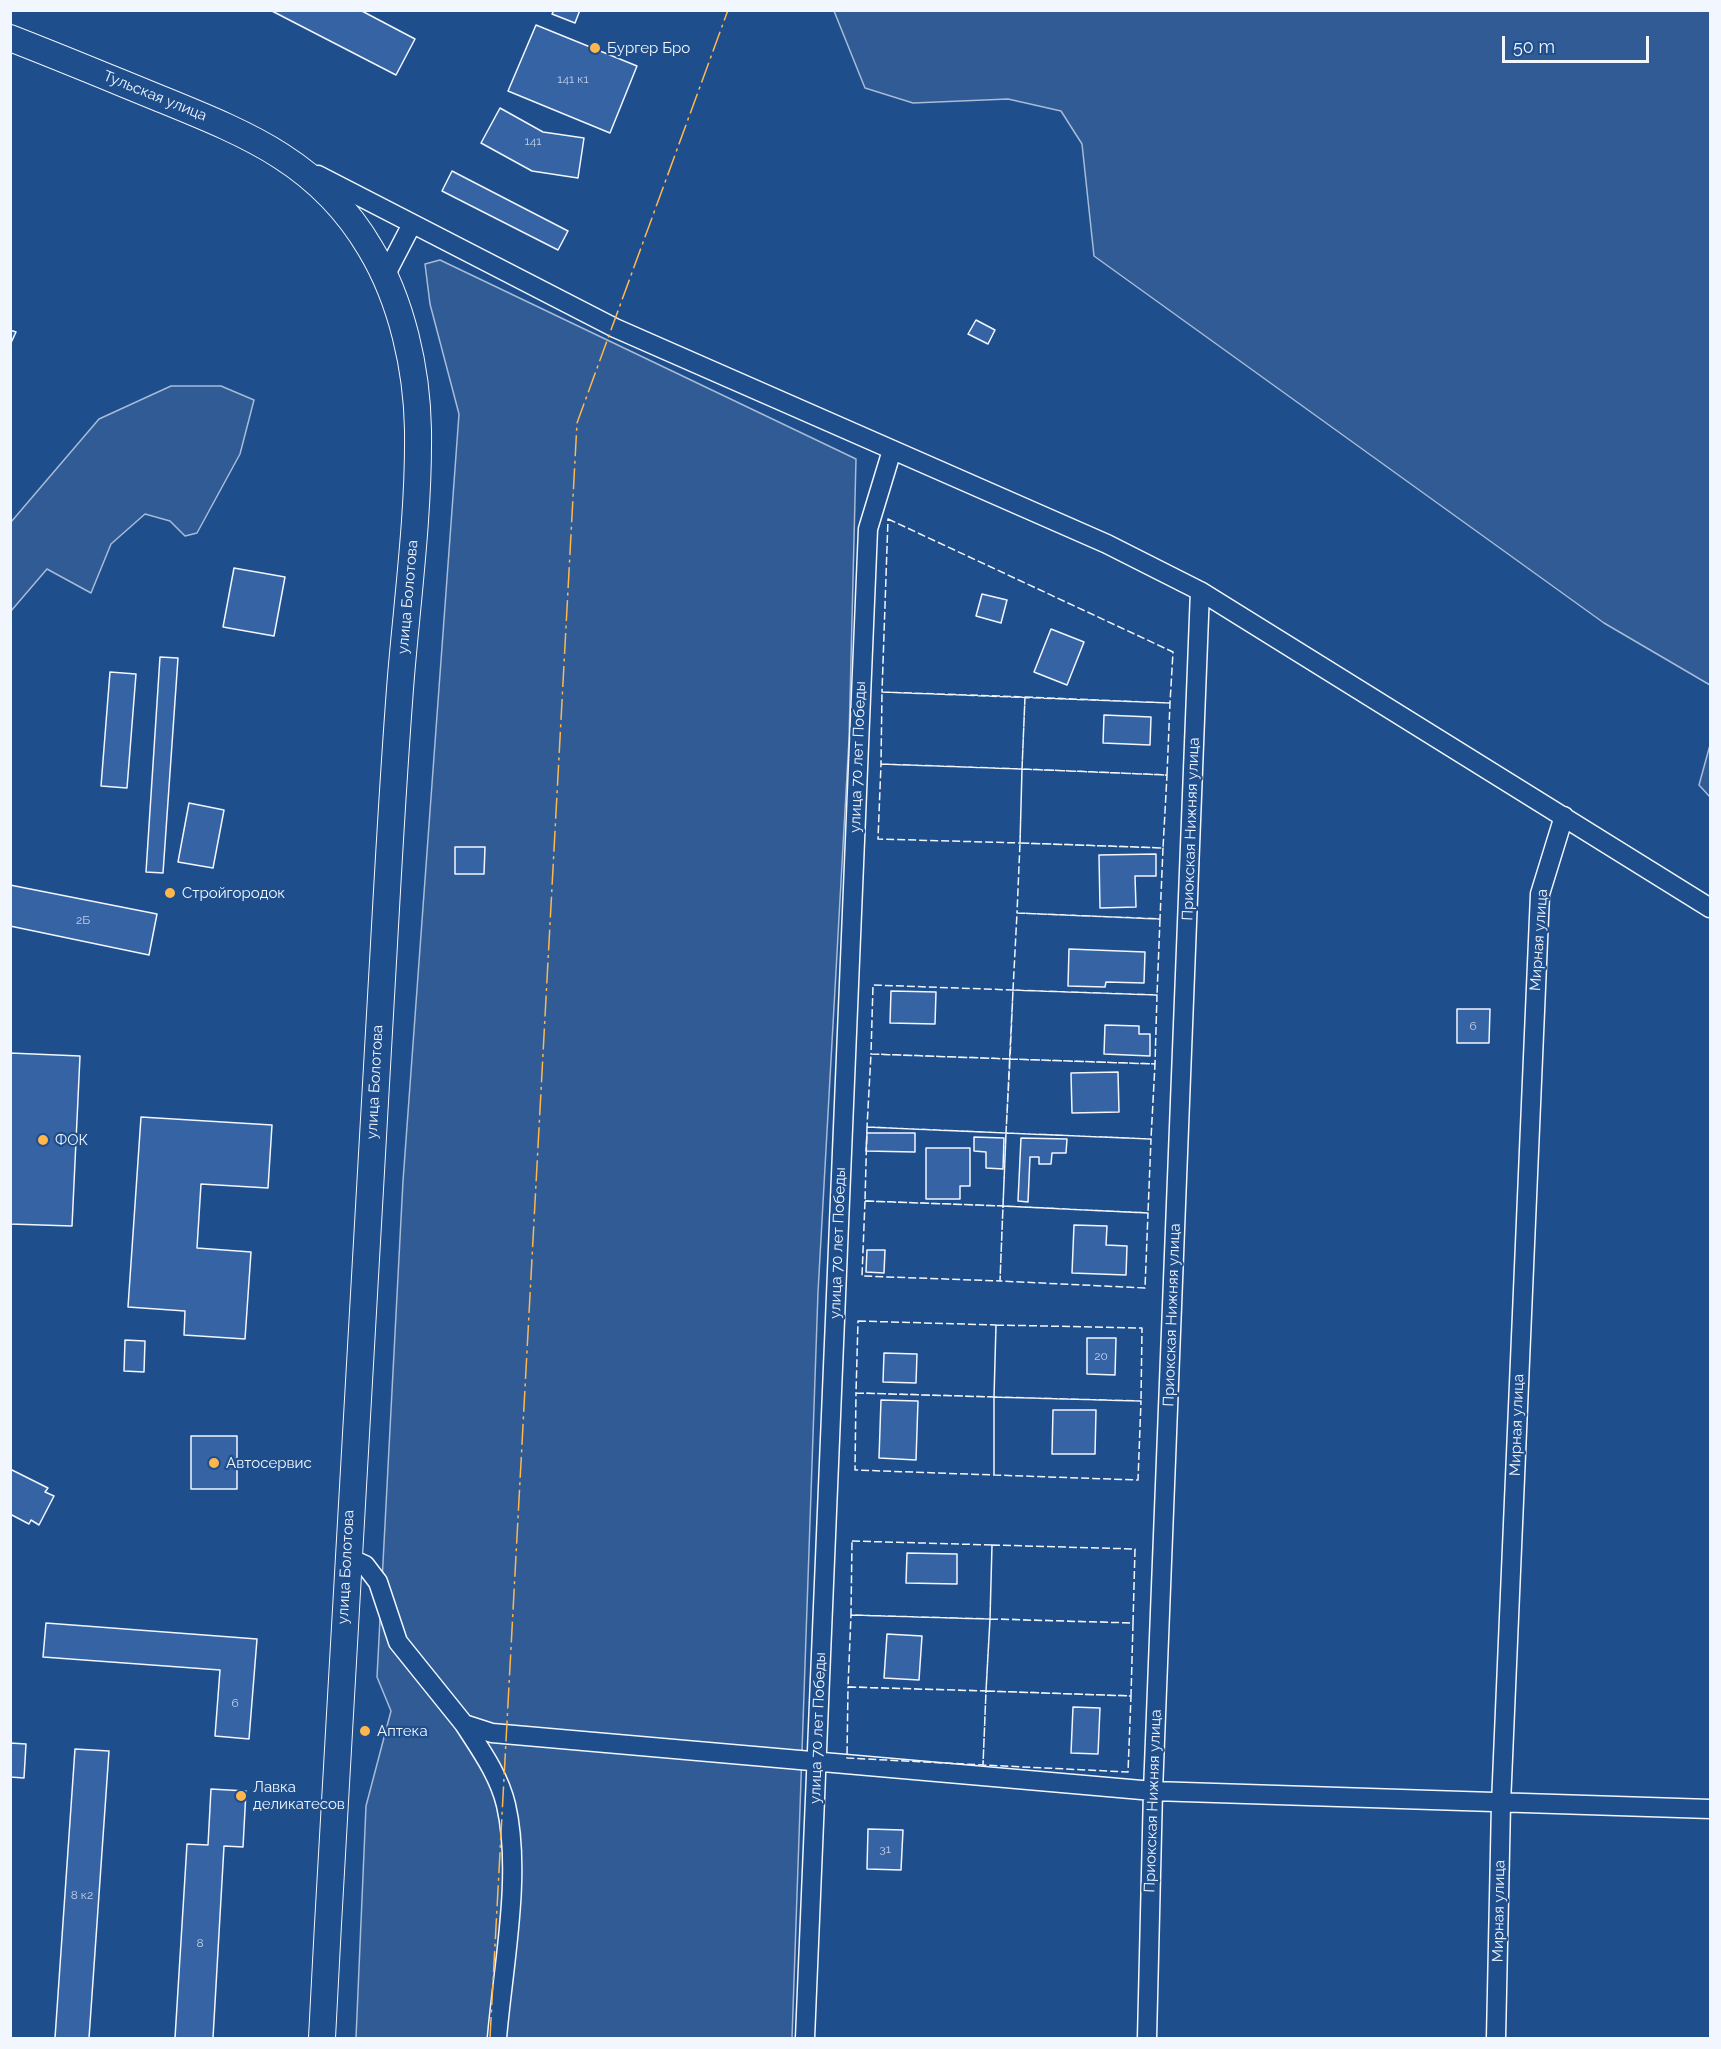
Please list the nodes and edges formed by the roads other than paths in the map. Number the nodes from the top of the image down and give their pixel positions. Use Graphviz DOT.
graph roads {
  1 [pos="10,38"];
  2 [pos="295,163"];
  3 [pos="412,224"];
  4 [pos="385,276"];
  5 [pos="892,450"];
  6 [pos="1200,591"];
  7 [pos="1564,816"];
  8 [pos="1710,908"];
  9 [pos="347,1557"];
  10 [pos="464,1724"];
  11 [pos="817,1761"];
  12 [pos="1153,1791"];
  13 [pos="1502,1804"];
  14 [pos="1710,1809"];
  15 [pos="322,2038"];
  16 [pos="497,2038"];
  17 [pos="805,2038"];
  18 [pos="1147,2038"];
  19 [pos="1496,2038"];
  1 -- 2 [label="main road, Тульская улица"];
  2 -- 3 [label="street"];
  2 -- 4 [label="main road, улица Болотова"];
  3 -- 4 [label="street"];
  3 -- 5 [label="street"];
  4 -- 9 [label="main road, улица Болотова"];
  5 -- 6 [label="street"];
  5 -- 11 [label="street, улица 70 лет Победы"];
  6 -- 7 [label="street"];
  6 -- 12 [label="street, Приокская Нижняя улица"];
  7 -- 8 [label="street"];
  7 -- 13 [label="street, Мирная улица"];
  9 -- 10 [label="street"];
  9 -- 15 [label="main road, улица Болотова"];
  10 -- 11 [label="street"];
  10 -- 16 [label="street"];
  11 -- 12 [label="street"];
  11 -- 17 [label="street, улица 70 лет Победы"];
  12 -- 13 [label="street"];
  12 -- 18 [label="street, Приокская Нижняя улица"];
  13 -- 14 [label="street"];
  13 -- 19 [label="street, Мирная улица"];
}
